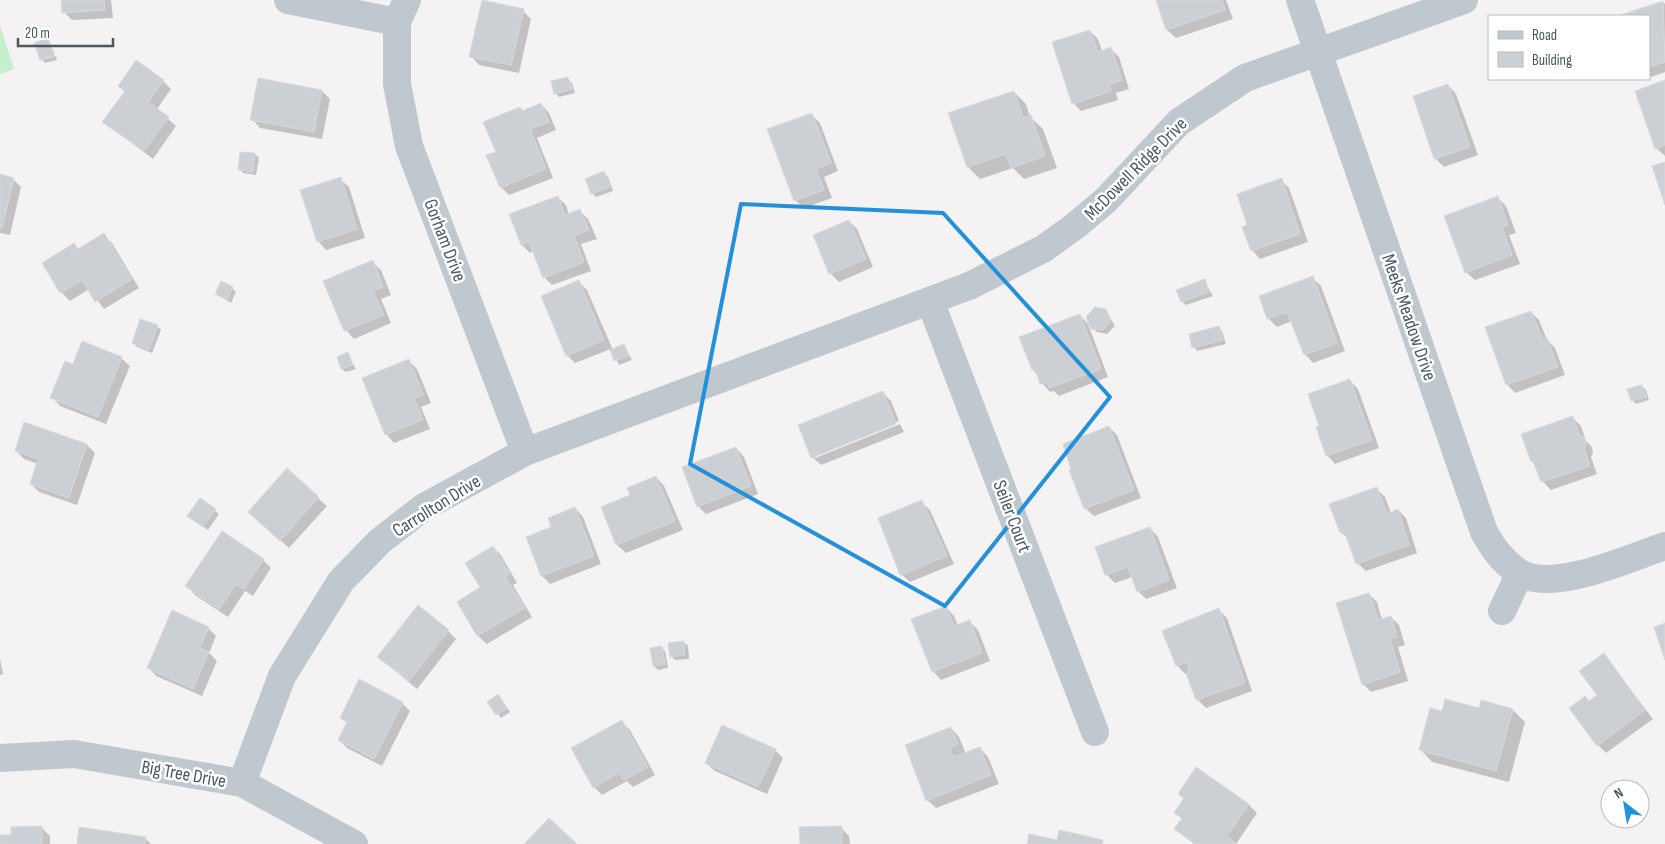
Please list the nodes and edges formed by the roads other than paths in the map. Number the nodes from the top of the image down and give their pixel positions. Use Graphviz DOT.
graph roads {
  1 [pos="288,0"];
  2 [pos="1300,0"];
  3 [pos="1464,0"];
  4 [pos="402,11"];
  5 [pos="1318,50"];
  6 [pos="930,301"];
  7 [pos="725,377"];
  8 [pos="526,452"];
  9 [pos="1665,546"];
  10 [pos="1520,573"];
  11 [pos="1502,611"];
  12 [pos="1095,732"];
  13 [pos="0,758"];
  14 [pos="242,783"];
  15 [pos="354,844"];
  1 -- 4 [label="street"];
  2 -- 5 [label="street, Meeks Meadow Drive"];
  3 -- 5 [label="street, McDowell Ridge Drive"];
  4 -- 8 [label="street, Gorham Drive"];
  5 -- 6 [label="street, McDowell Ridge Drive"];
  5 -- 10 [label="street, Meeks Meadow Drive"];
  6 -- 7 [label="street, McDowell Ridge Drive"];
  6 -- 12 [label="street, Seiler Court"];
  7 -- 8 [label="street, Carrollton Drive"];
  8 -- 14 [label="street, Carrollton Drive"];
  9 -- 10 [label="street"];
  10 -- 11 [label="street"];
  13 -- 14 [label="street, Big Tree Drive"];
  14 -- 15 [label="street, Big Tree Drive"];
}
